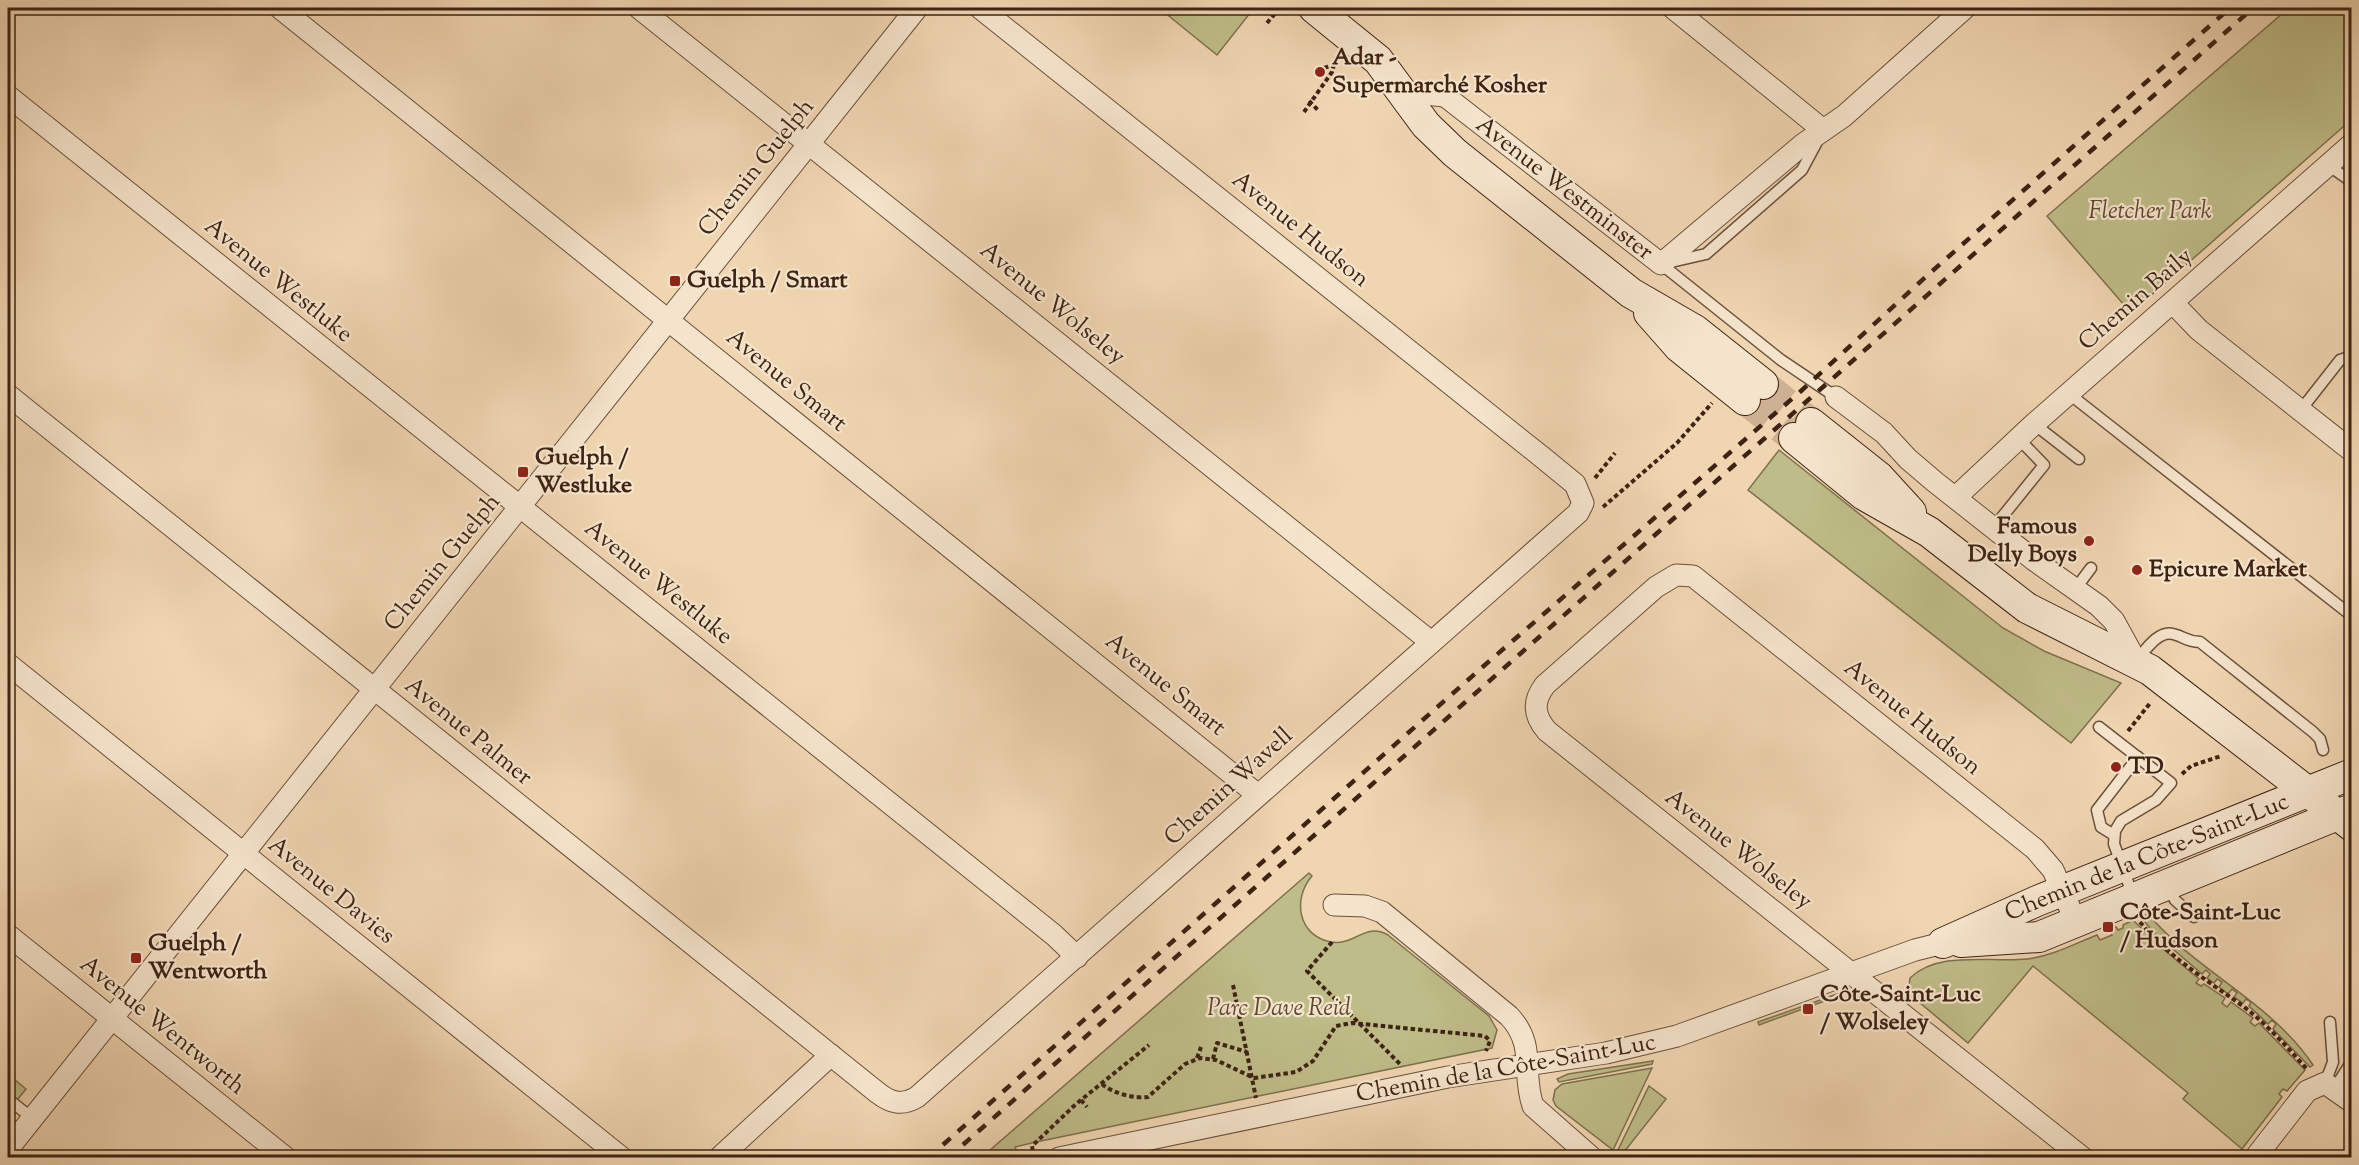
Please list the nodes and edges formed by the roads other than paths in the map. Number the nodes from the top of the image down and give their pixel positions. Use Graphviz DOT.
graph roads {
  1 [pos="280,8"];
  2 [pos="639,8"];
  3 [pos="917,8"];
  4 [pos="980,8"];
  5 [pos="1314,8"];
  6 [pos="1672,8"];
  7 [pos="1965,8"];
  8 [pos="1401,92"];
  9 [pos="8,96"];
  10 [pos="1823,130"];
  11 [pos="809,143"];
  12 [pos="2352,144"];
  13 [pos="2328,165"];
  14 [pos="2352,182"];
  15 [pos="1661,264"];
  16 [pos="2173,303"];
  17 [pos="669,319"];
  18 [pos="2352,356"];
  19 [pos="1742,393"];
  20 [pos="2068,393"];
  21 [pos="8,395"];
  22 [pos="1836,397"];
  23 [pos="2300,411"];
  24 [pos="2034,424"];
  25 [pos="1802,431"];
  26 [pos="2018,438"];
  27 [pos="2352,451"];
  28 [pos="2079,459"];
  29 [pos="1956,497"];
  30 [pos="1588,504"];
  31 [pos="520,507"];
  32 [pos="1994,527"];
  33 [pos="2091,568"];
  34 [pos="1689,575"];
  35 [pos="2076,588"];
  36 [pos="2352,616"];
  37 [pos="1431,642"];
  38 [pos="2136,661"];
  39 [pos="8,664"];
  40 [pos="374,690"];
  41 [pos="2099,727"];
  42 [pos="2323,750"];
  43 [pos="2138,757"];
  44 [pos="2352,774"];
  45 [pos="2308,793"];
  46 [pos="1258,795"];
  47 [pos="2347,817"];
  48 [pos="2114,835"];
  49 [pos="243,853"];
  50 [pos="2123,868"];
  51 [pos="2168,886"];
  52 [pos="2062,891"];
  53 [pos="1334,905"];
  54 [pos="2135,908"];
  55 [pos="2194,917"];
  56 [pos="2076,922"];
  57 [pos="8,935"];
  58 [pos="1943,943"];
  59 [pos="1077,957"];
  60 [pos="1852,973"];
  61 [pos="112,1019"];
  62 [pos="2330,1022"];
  63 [pos="831,1055"];
  64 [pos="2352,1061"];
  65 [pos="1529,1065"];
  66 [pos="2330,1085"];
  67 [pos="8,1099"];
  68 [pos="2352,1102"];
  69 [pos="898,1104"];
  70 [pos="32,1118"];
  71 [pos="8,1149"];
  72 [pos="1134,1150"];
  73 [pos="286,1158"];
  74 [pos="622,1158"];
  75 [pos="719,1158"];
  76 [pos="1059,1158"];
  77 [pos="1592,1158"];
  78 [pos="2083,1158"];
  79 [pos="2255,1158"];
  1 -- 17 [label="street, Avenue Smart"];
  2 -- 11 [label="street, Avenue Wolseley"];
  3 -- 11 [label="street, Chemin Guelph"];
  4 -- 30 [label="street, Avenue Hudson"];
  5 -- 8 [label="street, Avenue Westminster"];
  6 -- 10 [label="street"];
  7 -- 10 [label="street"];
  8 -- 15 [label="street, Avenue Westminster"];
  8 -- 19 [label="street, Avenue Westminster"];
  9 -- 31 [label="street, Avenue Westluke"];
  10 -- 15 [label="street"];
  11 -- 17 [label="street, Chemin Guelph"];
  11 -- 37 [label="street, Avenue Wolseley"];
  12 -- 13 [label="street, Chemin Baily"];
  13 -- 14 [label="lane"];
  13 -- 16 [label="street, Chemin Baily"];
  15 -- 22 [label="lane"];
  16 -- 20 [label="street, Chemin Baily"];
  16 -- 23 [label="street"];
  17 -- 31 [label="street, Chemin Guelph"];
  17 -- 46 [label="street, Avenue Smart"];
  18 -- 23 [label="lane"];
  20 -- 24 [label="street, Chemin Baily"];
  20 -- 36 [label="lane"];
  21 -- 40 [label="street, Avenue Palmer"];
  22 -- 29 [label="street"];
  23 -- 27 [label="street"];
  24 -- 26 [label="street, Chemin Baily"];
  24 -- 28 [label="lane"];
  25 -- 38 [label="street"];
  26 -- 29 [label="street, Chemin Baily"];
  26 -- 32 [label="lane"];
  29 -- 32 [label="street"];
  30 -- 37 [label="street, Chemin Wavell"];
  31 -- 40 [label="street, Chemin Guelph"];
  31 -- 59 [label="street, Avenue Westluke"];
  32 -- 35 [label="street"];
  33 -- 35 [label="lane"];
  34 -- 52 [label="street, Avenue Hudson"];
  34 -- 60 [label="street, Avenue Wolseley"];
  35 -- 38 [label="street"];
  37 -- 46 [label="street, Chemin Wavell"];
  38 -- 42 [label="lane"];
  38 -- 45 [label="street"];
  39 -- 49 [label="street, Avenue Davies"];
  40 -- 49 [label="street, Chemin Guelph"];
  40 -- 63 [label="street, Avenue Palmer"];
  41 -- 43 [label="lane"];
  43 -- 48 [label="lane"];
  43 -- 48 [label="lane"];
  44 -- 45 [label="street, Chemin de la Côte-Saint-Luc"];
  45 -- 47 [label="street"];
  45 -- 50 [label="street, Chemin de la Côte-Saint-Luc"];
  46 -- 59 [label="street, Chemin Wavell"];
  47 -- 51 [label="street, Chemin de la Côte-Saint-Luc"];
  48 -- 50 [label="lane"];
  49 -- 61 [label="street, Chemin Guelph"];
  49 -- 74 [label="street, Avenue Davies"];
  50 -- 52 [label="street, Chemin de la Côte-Saint-Luc"];
  50 -- 54 [label="lane"];
  51 -- 54 [label="street, Chemin de la Côte-Saint-Luc"];
  51 -- 55 [label="lane"];
  52 -- 56 [label="street, Avenue Hudson"];
  52 -- 58 [label="street, Chemin de la Côte-Saint-Luc"];
  53 -- 65 [label="street"];
  54 -- 56 [label="street, Chemin de la Côte-Saint-Luc"];
  56 -- 58 [label="street, Chemin de la Côte-Saint-Luc"];
  57 -- 61 [label="street, Avenue Wentworth"];
  58 -- 60 [label="street, Chemin de la Côte-Saint-Luc"];
  59 -- 69 [label="street, Chemin Wavell"];
  60 -- 65 [label="street, Chemin de la Côte-Saint-Luc"];
  60 -- 78 [label="street, Avenue Wolseley"];
  61 -- 70 [label="street, Chemin Guelph"];
  61 -- 73 [label="street, Avenue Wentworth"];
  62 -- 66 [label="lane"];
  63 -- 69 [label="street, Avenue Palmer"];
  63 -- 75 [label="street"];
  64 -- 66 [label="lane"];
  65 -- 72 [label="street, Chemin de la Côte-Saint-Luc"];
  65 -- 77 [label="street"];
  66 -- 68 [label="street"];
  66 -- 79 [label="street"];
  67 -- 70 [label="lane"];
  70 -- 71 [label="street, Chemin Guelph"];
  72 -- 76 [label="street, Chemin de la Côte-Saint-Luc"];
}
